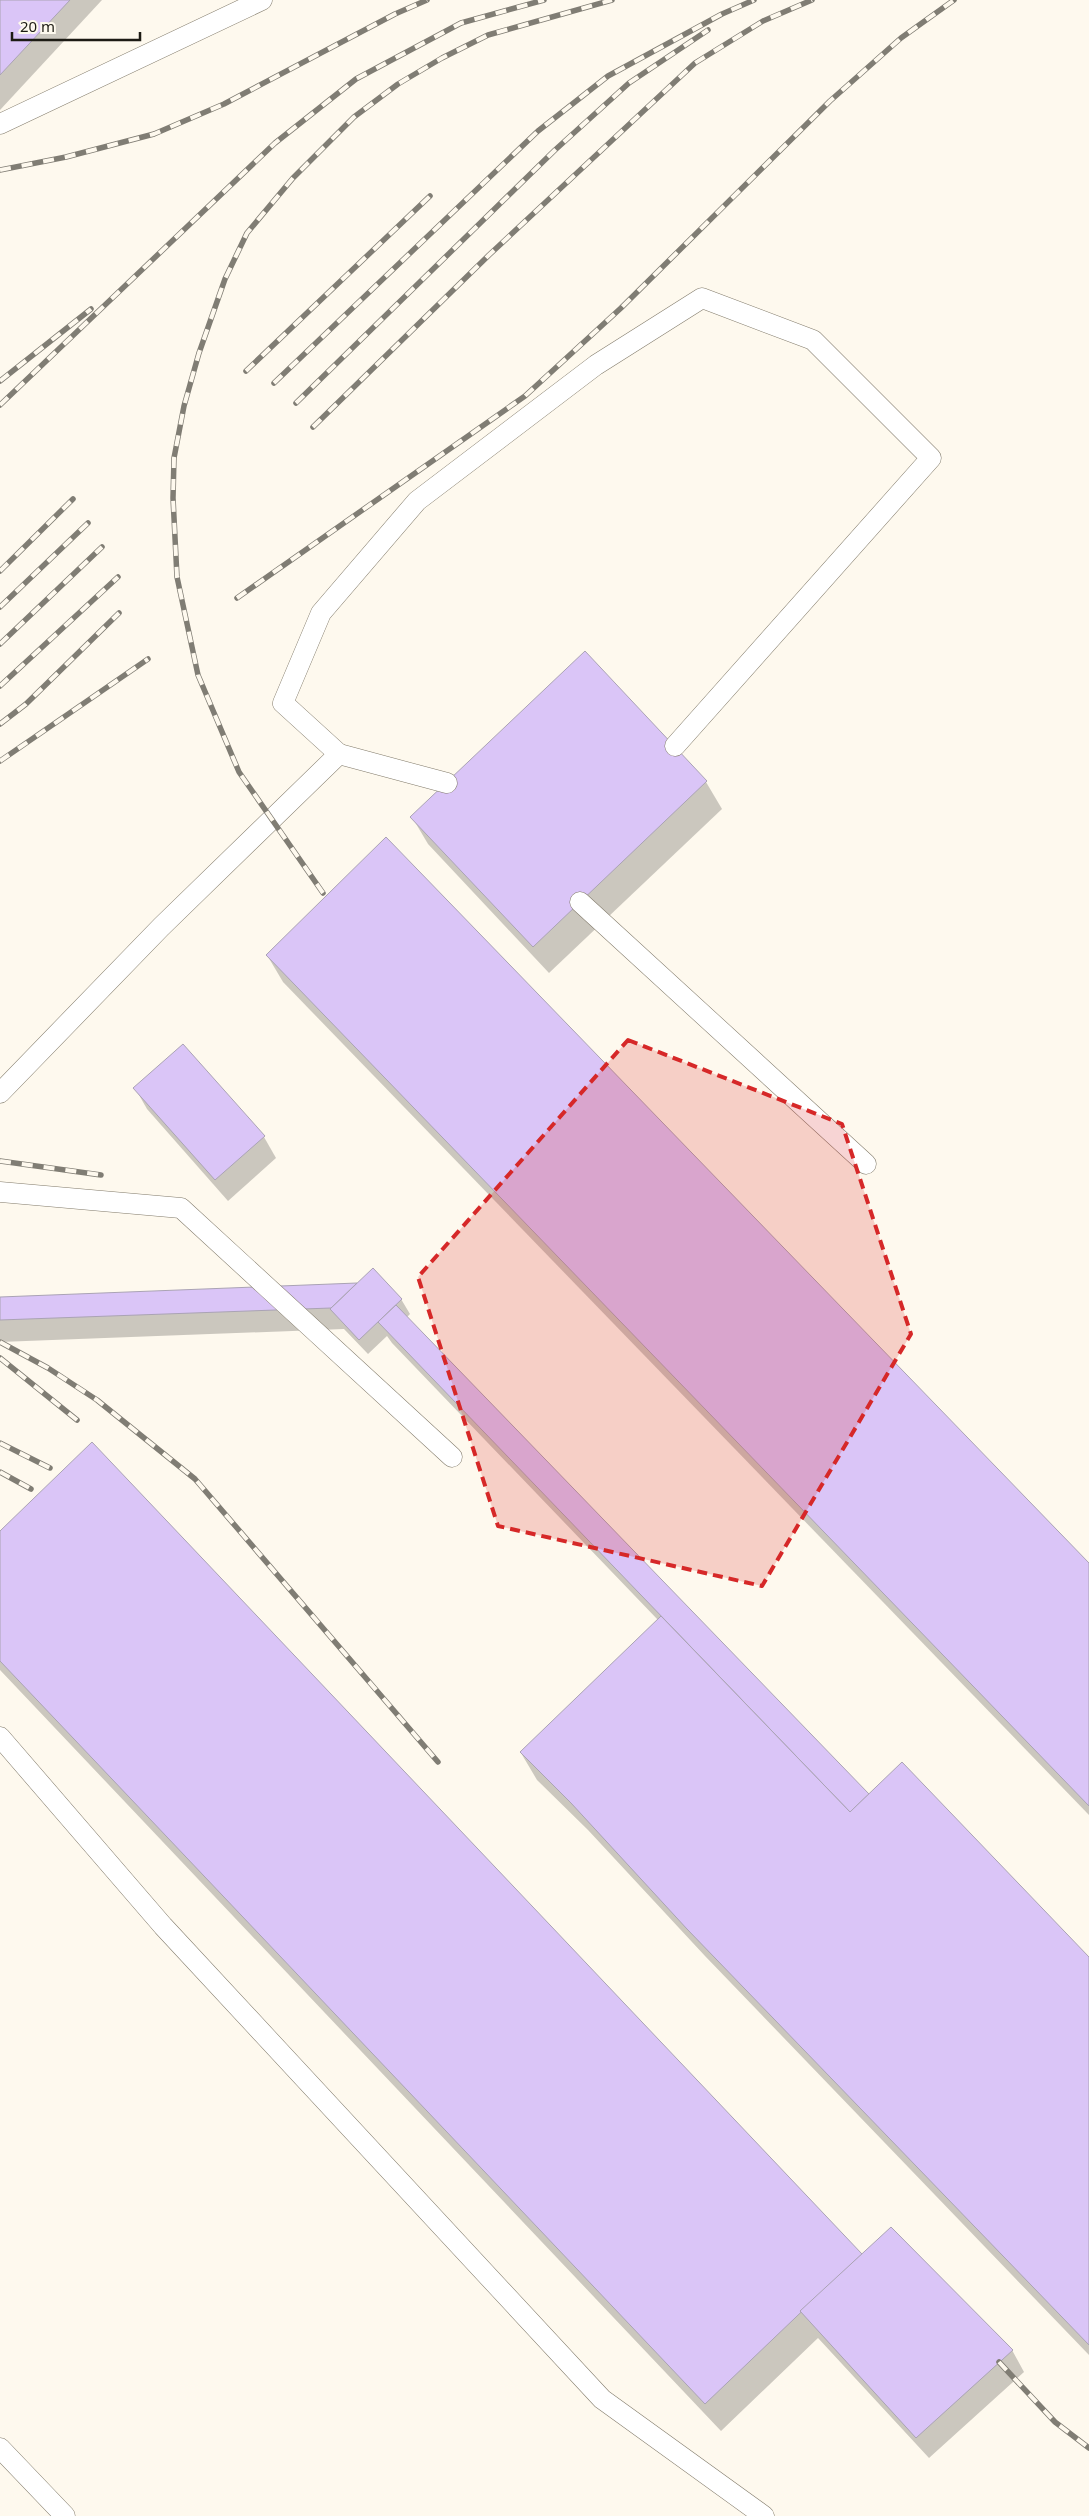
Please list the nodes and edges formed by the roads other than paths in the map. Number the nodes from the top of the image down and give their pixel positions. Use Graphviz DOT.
graph roads {
  1 [pos="262,0"];
  2 [pos="0,124"];
  3 [pos="675,746"];
  4 [pos="339,754"];
  5 [pos="447,782"];
  6 [pos="580,902"];
  7 [pos="0,1093"];
  8 [pos="866,1164"];
  9 [pos="0,1192"];
  10 [pos="452,1457"];
  11 [pos="0,1737"];
  12 [pos="0,2448"];
  13 [pos="65,2516"];
  14 [pos="764,2516"];
  1 -- 2 [label="lane"];
  3 -- 4 [label="lane"];
  4 -- 5 [label="lane"];
  4 -- 7 [label="lane"];
  6 -- 8 [label="lane"];
  9 -- 10 [label="lane"];
  11 -- 14 [label="lane"];
  12 -- 13 [label="lane"];
}
